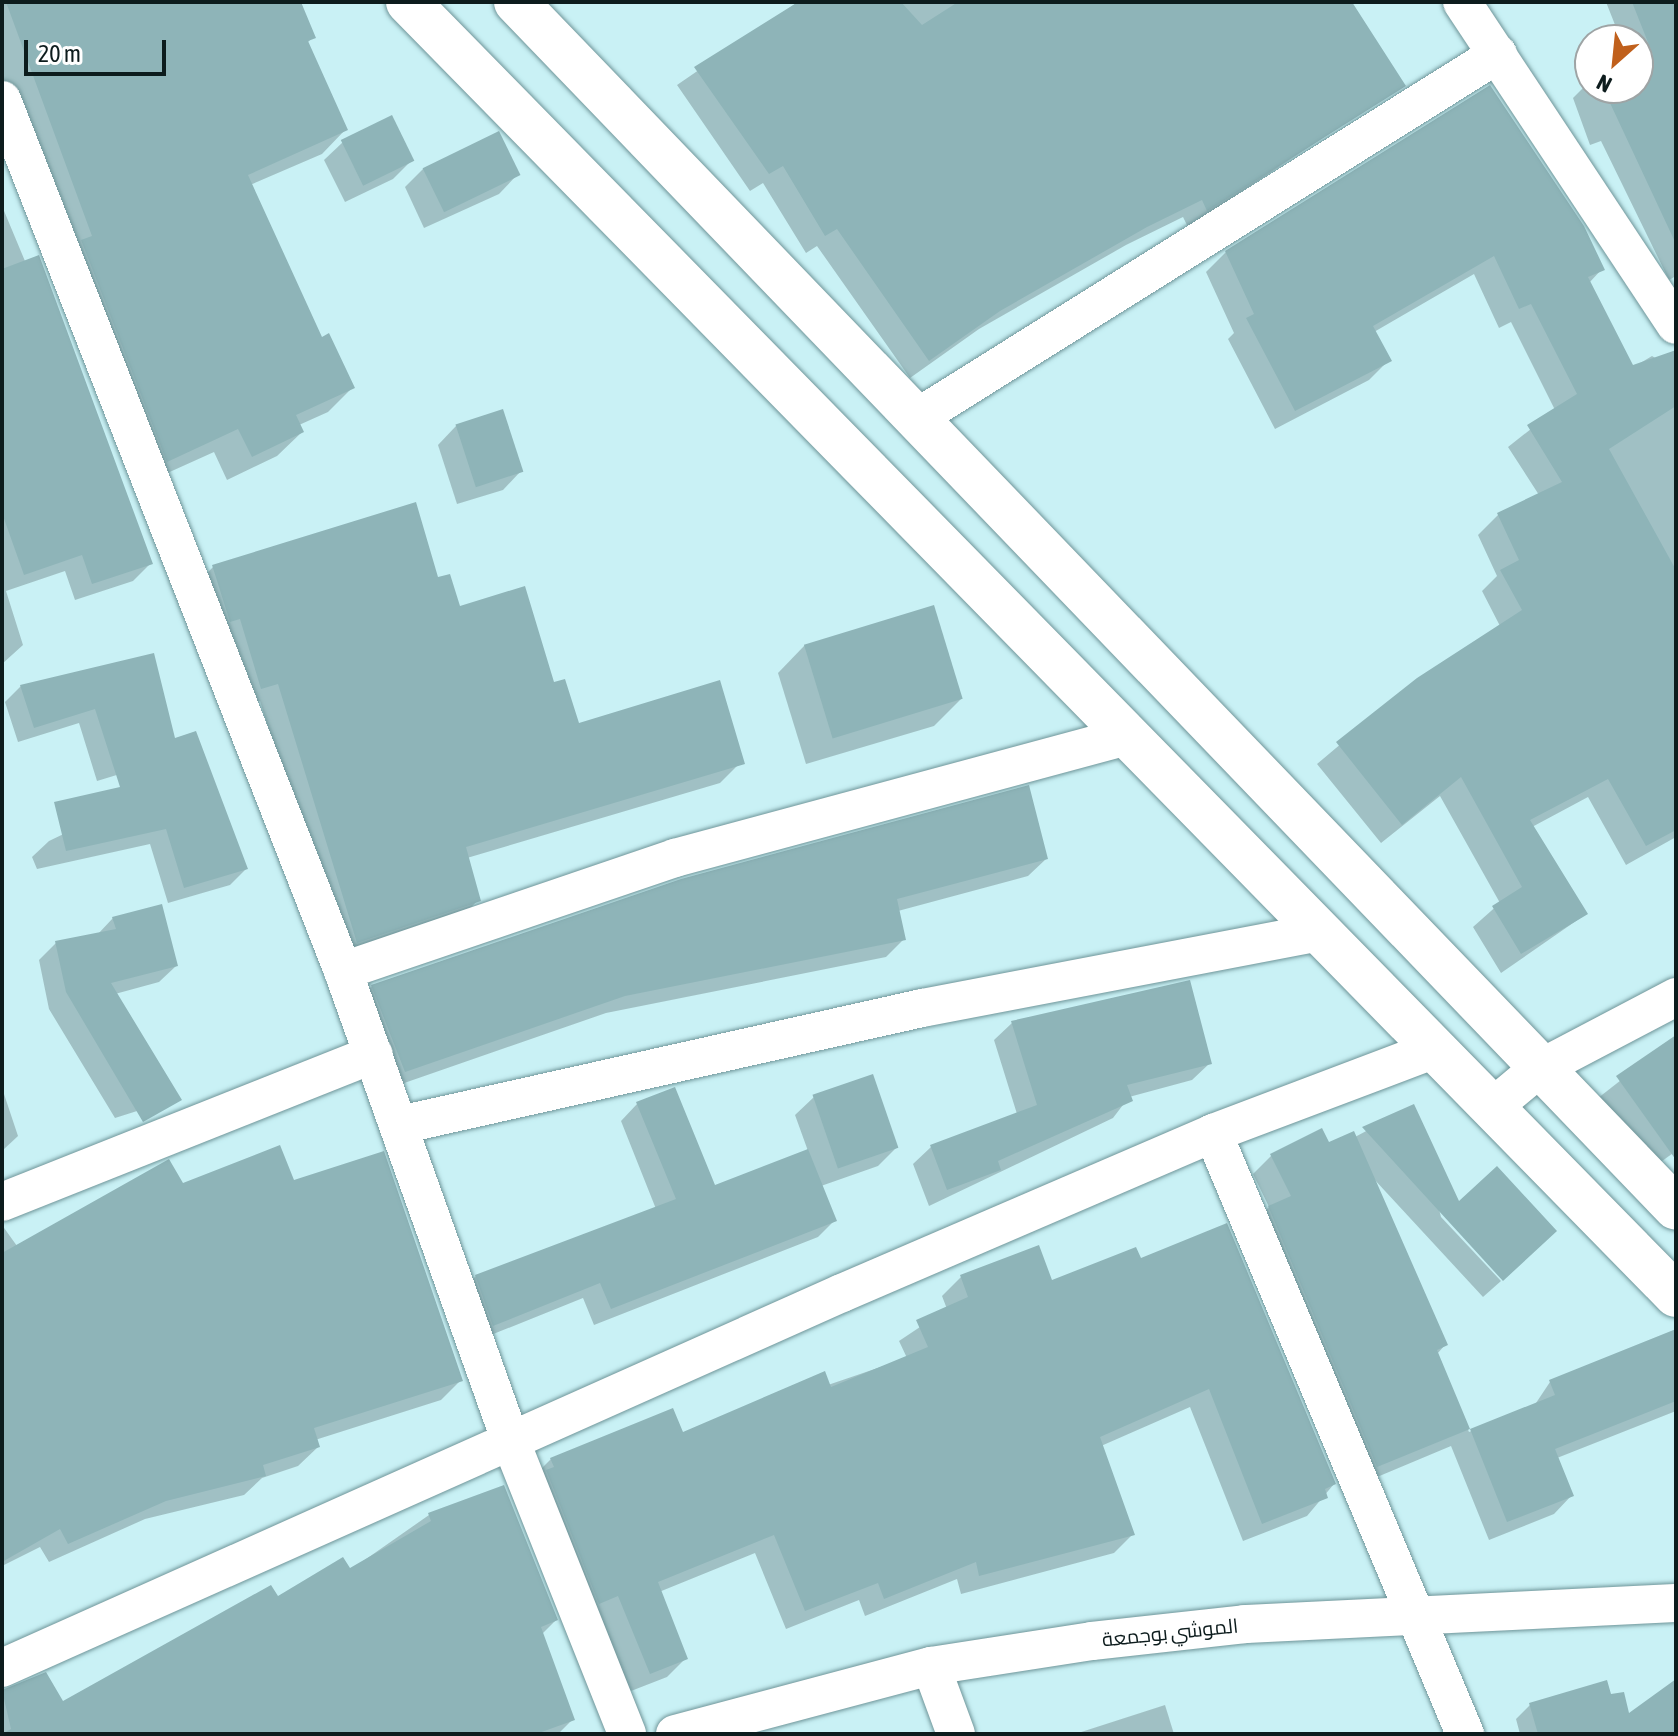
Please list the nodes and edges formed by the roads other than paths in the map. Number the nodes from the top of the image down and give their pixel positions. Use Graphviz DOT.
graph roads {
  1 [pos="408,2"];
  2 [pos="516,2"];
  3 [pos="1462,2"];
  4 [pos="1498,54"];
  5 [pos="2,100"];
  6 [pos="1676,325"];
  7 [pos="920,416"];
  8 [pos="1126,736"];
  9 [pos="1322,932"];
  10 [pos="343,971"];
  11 [pos="1676,997"];
  12 [pos="1435,1049"];
  13 [pos="374,1054"];
  14 [pos="1537,1070"];
  15 [pos="1494,1106"];
  16 [pos="400,1125"];
  17 [pos="1213,1133"];
  18 [pos="2,1202"];
  19 [pos="1676,1208"];
  20 [pos="1676,1295"];
  21 [pos="511,1442"];
  22 [pos="1672,1608"];
  23 [pos="1420,1615"];
  24 [pos="931,1666"];
  25 [pos="2,1668"];
  26 [pos="627,1734"];
  27 [pos="675,1734"];
  28 [pos="956,1734"];
  29 [pos="1465,1734"];
  1 -- 8 [label="main road"];
  2 -- 7 [label="main road"];
  3 -- 4 [label="street"];
  4 -- 6 [label="street"];
  4 -- 7 [label="street"];
  5 -- 10 [label="street"];
  7 -- 14 [label="main road"];
  8 -- 9 [label="main road"];
  8 -- 10 [label="street"];
  9 -- 12 [label="main road"];
  9 -- 16 [label="street"];
  10 -- 13 [label="street"];
  11 -- 14 [label="street"];
  12 -- 15 [label="main road"];
  12 -- 17 [label="street"];
  13 -- 16 [label="street"];
  13 -- 18 [label="street"];
  14 -- 15 [label="street"];
  14 -- 19 [label="main road"];
  15 -- 20 [label="main road"];
  16 -- 21 [label="street"];
  17 -- 21 [label="street"];
  17 -- 23 [label="street"];
  21 -- 25 [label="street"];
  21 -- 26 [label="street"];
  22 -- 23 [label="street, الموشي بوجمعة"];
  23 -- 24 [label="street, الموشي بوجمعة"];
  23 -- 29 [label="street"];
  24 -- 27 [label="street, الموشي بوجمعة"];
  24 -- 28 [label="street"];
}
